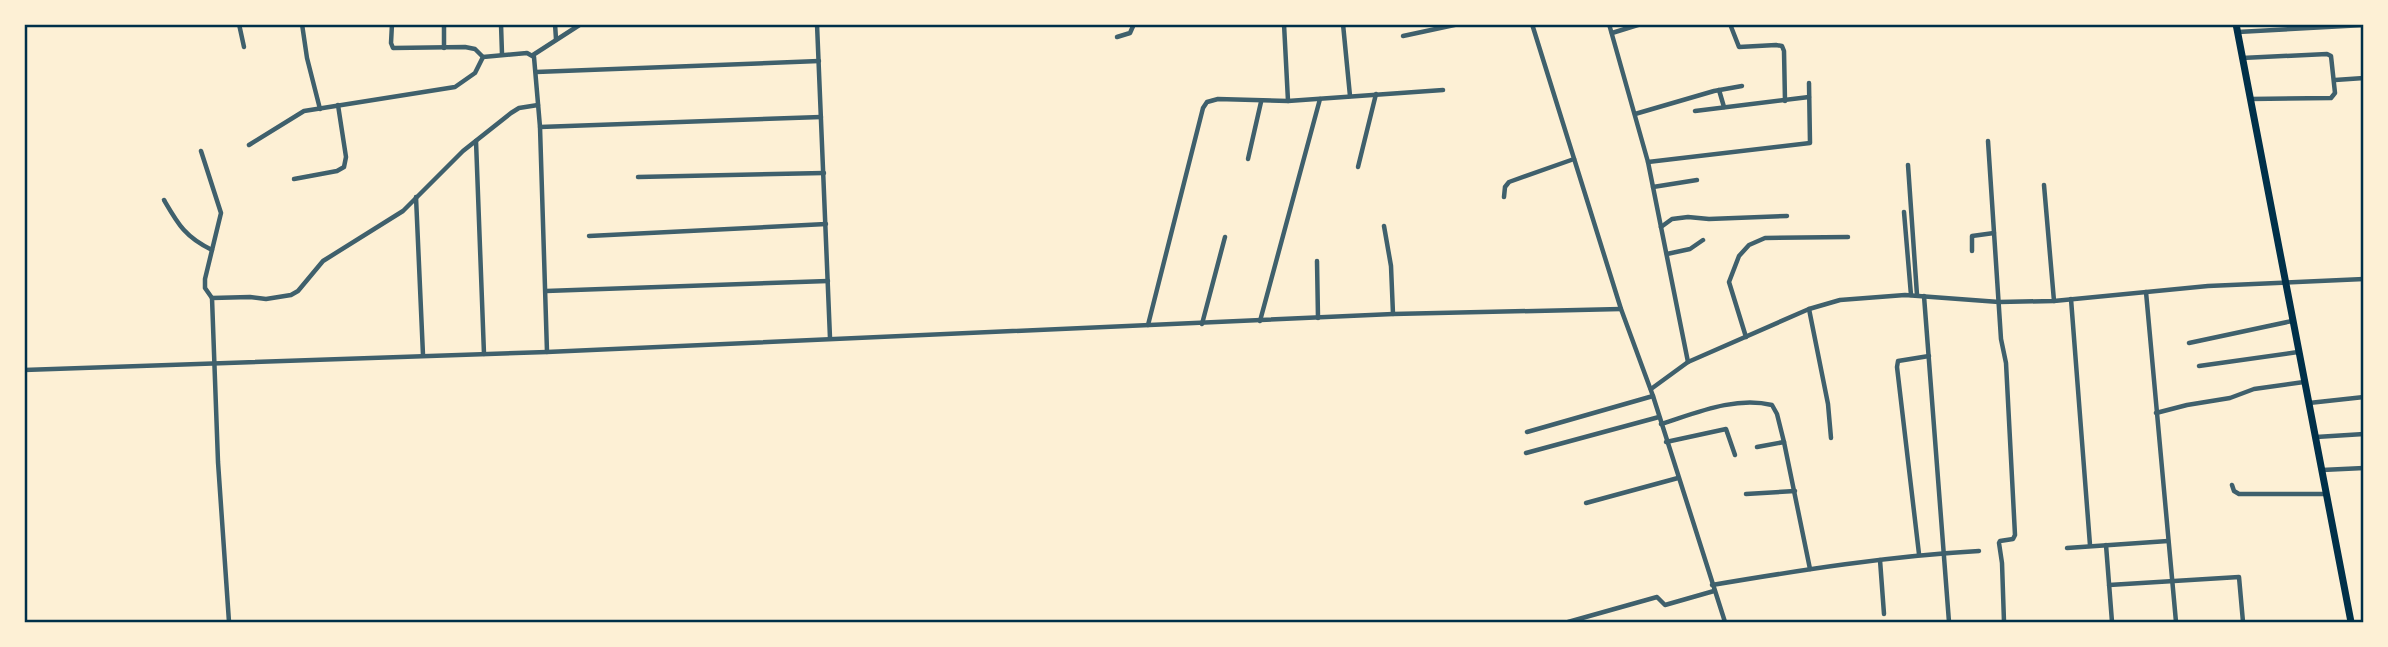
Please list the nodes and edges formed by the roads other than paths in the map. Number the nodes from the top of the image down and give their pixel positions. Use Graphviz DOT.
graph roads {
  1 [pos="239,24"];
  2 [pos="302,24"];
  3 [pos="392,24"];
  4 [pos="444,24"];
  5 [pos="501,24"];
  6 [pos="555,24"];
  7 [pos="582,24"];
  8 [pos="817,24"];
  9 [pos="1134,24"];
  10 [pos="1284,24"];
  11 [pos="1343,24"];
  12 [pos="1458,24"];
  13 [pos="1532,24"];
  14 [pos="1609,24"];
  15 [pos="1641,24"];
  16 [pos="1730,24"];
  17 [pos="2364,25"];
  18 [pos="2237,28"];
  19 [pos="1612,33"];
  20 [pos="1403,36"];
  21 [pos="1117,37"];
  22 [pos="556,40"];
  23 [pos="244,47"];
  24 [pos="444,48"];
  25 [pos="502,54"];
  26 [pos="533,55"];
  27 [pos="483,57"];
  28 [pos="2242,58"];
  29 [pos="818,61"];
  30 [pos="536,72"];
  31 [pos="2364,78"];
  32 [pos="2334,80"];
  33 [pos="1809,83"];
  34 [pos="1742,86"];
  35 [pos="1443,90"];
  36 [pos="1719,90"];
  37 [pos="1376,94"];
  38 [pos="1350,96"];
  39 [pos="1810,97"];
  40 [pos="1320,99"];
  41 [pos="2250,99"];
  42 [pos="1289,101"];
  43 [pos="1785,101"];
  44 [pos="1261,102"];
  45 [pos="338,105"];
  46 [pos="538,105"];
  47 [pos="1724,107"];
  48 [pos="320,108"];
  49 [pos="1695,111"];
  50 [pos="1634,114"];
  51 [pos="821,117"];
  52 [pos="540,127"];
  53 [pos="476,140"];
  54 [pos="1988,141"];
  55 [pos="249,145"];
  56 [pos="201,151"];
  57 [pos="1248,159"];
  58 [pos="1574,159"];
  59 [pos="1648,162"];
  60 [pos="1908,165"];
  61 [pos="1358,167"];
  62 [pos="824,173"];
  63 [pos="638,177"];
  64 [pos="294,179"];
  65 [pos="1697,180"];
  66 [pos="2044,185"];
  67 [pos="1653,187"];
  68 [pos="416,197"];
  69 [pos="1504,197"];
  70 [pos="164,200"];
  71 [pos="1904,212"];
  72 [pos="1787,216"];
  73 [pos="826,224"];
  74 [pos="1384,226"];
  75 [pos="1661,227"];
  76 [pos="1994,233"];
  77 [pos="589,236"];
  78 [pos="1225,237"];
  79 [pos="1848,237"];
  80 [pos="1703,240"];
  81 [pos="212,250"];
  82 [pos="1972,251"];
  83 [pos="1667,254"];
  84 [pos="1317,261"];
  85 [pos="2364,279"];
  86 [pos="828,281"];
  87 [pos="2286,282"];
  88 [pos="546,291"];
  89 [pos="2146,292"];
  90 [pos="1911,295"];
  91 [pos="1921,295"];
  92 [pos="212,298"];
  93 [pos="2071,299"];
  94 [pos="2054,301"];
  95 [pos="1999,302"];
  96 [pos="1621,309"];
  97 [pos="1809,309"];
  98 [pos="1393,314"];
  99 [pos="1318,318"];
  100 [pos="1260,321"];
  101 [pos="2292,321"];
  102 [pos="1202,324"];
  103 [pos="1148,325"];
  104 [pos="1746,337"];
  105 [pos="830,339"];
  106 [pos="2189,343"];
  107 [pos="547,352"];
  108 [pos="2298,352"];
  109 [pos="484,354"];
  110 [pos="423,355"];
  111 [pos="1929,356"];
  112 [pos="1688,362"];
  113 [pos="214,364"];
  114 [pos="2199,366"];
  115 [pos="24,370"];
  116 [pos="2304,382"];
  117 [pos="1650,389"];
  118 [pos="1653,396"];
  119 [pos="2364,397"];
  120 [pos="2308,403"];
  121 [pos="2155,413"];
  122 [pos="1659,417"];
  123 [pos="1661,424"];
  124 [pos="1527,432"];
  125 [pos="2364,434"];
  126 [pos="2316,437"];
  127 [pos="1831,438"];
  128 [pos="1666,442"];
  129 [pos="1784,442"];
  130 [pos="1757,447"];
  131 [pos="1526,453"];
  132 [pos="1735,455"];
  133 [pos="2364,468"];
  134 [pos="2322,470"];
  135 [pos="1678,478"];
  136 [pos="2232,485"];
  137 [pos="1795,491"];
  138 [pos="1746,494"];
  139 [pos="2327,494"];
  140 [pos="1586,503"];
  141 [pos="2168,541"];
  142 [pos="2090,545"];
  143 [pos="2106,545"];
  144 [pos="2067,548"];
  145 [pos="1979,551"];
  146 [pos="1943,553"];
  147 [pos="1919,554"];
  148 [pos="1880,560"];
  149 [pos="1810,569"];
  150 [pos="2171,580"];
  151 [pos="2109,585"];
  152 [pos="1713,588"];
  153 [pos="1884,614"];
  154 [pos="229,622"];
  155 [pos="1568,622"];
  156 [pos="1725,622"];
  157 [pos="1949,622"];
  158 [pos="2004,622"];
  159 [pos="2112,622"];
  160 [pos="2176,622"];
  161 [pos="2243,622"];
  162 [pos="2351,622"];
  1 -- 23 [label="street"];
  2 -- 48 [label="street"];
  3 -- 24 [label="street"];
  4 -- 24 [label="street"];
  5 -- 25 [label="street"];
  6 -- 22 [label="street"];
  7 -- 22 [label="street"];
  8 -- 29 [label="street"];
  9 -- 21 [label="street"];
  10 -- 42 [label="street"];
  11 -- 38 [label="street"];
  12 -- 20 [label="street"];
  13 -- 58 [label="street"];
  14 -- 19 [label="street"];
  15 -- 19 [label="street"];
  16 -- 43 [label="street"];
  17 -- 18 [label="street"];
  18 -- 28 [label="main road"];
  19 -- 50 [label="street"];
  22 -- 26 [label="street"];
  24 -- 27 [label="street"];
  25 -- 26 [label="street"];
  25 -- 27 [label="street"];
  26 -- 30 [label="street"];
  27 -- 45 [label="street"];
  28 -- 32 [label="street"];
  28 -- 41 [label="main road"];
  29 -- 30 [label="street"];
  29 -- 51 [label="street"];
  30 -- 46 [label="street"];
  31 -- 32 [label="street"];
  32 -- 41 [label="street"];
  33 -- 39 [label="street"];
  34 -- 36 [label="street"];
  35 -- 37 [label="street"];
  36 -- 47 [label="street"];
  36 -- 50 [label="street"];
  37 -- 38 [label="street"];
  37 -- 61 [label="street"];
  38 -- 40 [label="street"];
  39 -- 43 [label="street"];
  39 -- 59 [label="street"];
  40 -- 42 [label="street"];
  40 -- 100 [label="street"];
  41 -- 87 [label="main road"];
  42 -- 44 [label="street"];
  43 -- 47 [label="street"];
  44 -- 57 [label="street"];
  44 -- 103 [label="street"];
  45 -- 48 [label="street"];
  45 -- 64 [label="street"];
  46 -- 52 [label="street"];
  46 -- 53 [label="street"];
  47 -- 49 [label="street"];
  48 -- 55 [label="street"];
  50 -- 59 [label="street"];
  51 -- 52 [label="street"];
  51 -- 62 [label="street"];
  52 -- 88 [label="street"];
  53 -- 68 [label="street"];
  53 -- 109 [label="street"];
  54 -- 76 [label="street"];
  56 -- 81 [label="street"];
  58 -- 69 [label="street"];
  58 -- 96 [label="street"];
  59 -- 67 [label="street"];
  60 -- 91 [label="street"];
  62 -- 63 [label="street"];
  62 -- 73 [label="street"];
  65 -- 67 [label="street"];
  66 -- 94 [label="street"];
  67 -- 75 [label="street"];
  68 -- 92 [label="street"];
  68 -- 110 [label="street"];
  70 -- 81 [label="street"];
  71 -- 90 [label="street"];
  72 -- 75 [label="street"];
  73 -- 77 [label="street"];
  73 -- 86 [label="street"];
  74 -- 98 [label="street"];
  75 -- 83 [label="street"];
  76 -- 82 [label="street"];
  76 -- 95 [label="street"];
  78 -- 102 [label="street"];
  79 -- 104 [label="street"];
  80 -- 83 [label="street"];
  81 -- 92 [label="street"];
  83 -- 112 [label="street"];
  84 -- 99 [label="street"];
  85 -- 87 [label="street"];
  86 -- 88 [label="street"];
  86 -- 105 [label="street"];
  87 -- 89 [label="street"];
  87 -- 101 [label="main road"];
  88 -- 107 [label="street"];
  89 -- 93 [label="street"];
  89 -- 121 [label="street"];
  90 -- 91 [label="street"];
  90 -- 97 [label="street"];
  91 -- 95 [label="street"];
  91 -- 111 [label="street"];
  92 -- 113 [label="street"];
  93 -- 94 [label="street"];
  93 -- 142 [label="street"];
  94 -- 95 [label="street"];
  95 -- 158 [label="street"];
  96 -- 98 [label="street"];
  96 -- 117 [label="street"];
  97 -- 104 [label="street"];
  97 -- 127 [label="street"];
  98 -- 99 [label="street"];
  99 -- 100 [label="street"];
  100 -- 102 [label="street"];
  101 -- 106 [label="street"];
  101 -- 108 [label="main road"];
  102 -- 103 [label="street"];
  103 -- 105 [label="street"];
  104 -- 112 [label="street"];
  105 -- 107 [label="street"];
  107 -- 109 [label="street"];
  108 -- 114 [label="street"];
  108 -- 116 [label="main road"];
  109 -- 110 [label="street"];
  110 -- 113 [label="street"];
  111 -- 146 [label="street"];
  111 -- 147 [label="street"];
  112 -- 117 [label="street"];
  113 -- 115 [label="street"];
  113 -- 154 [label="street"];
  116 -- 120 [label="main road"];
  116 -- 121 [label="street"];
  117 -- 118 [label="street"];
  118 -- 122 [label="street"];
  118 -- 124 [label="street"];
  119 -- 120 [label="street"];
  120 -- 126 [label="main road"];
  121 -- 141 [label="street"];
  122 -- 123 [label="street"];
  122 -- 131 [label="street"];
  123 -- 128 [label="street"];
  123 -- 129 [label="street"];
  125 -- 126 [label="street"];
  126 -- 134 [label="main road"];
  128 -- 132 [label="street"];
  128 -- 135 [label="street"];
  129 -- 130 [label="street"];
  129 -- 137 [label="street"];
  133 -- 134 [label="street"];
  134 -- 139 [label="main road"];
  135 -- 140 [label="street"];
  135 -- 152 [label="street"];
  136 -- 139 [label="street"];
  137 -- 138 [label="street"];
  137 -- 149 [label="street"];
  139 -- 162 [label="main road"];
  141 -- 143 [label="street"];
  141 -- 150 [label="street"];
  142 -- 143 [label="street"];
  142 -- 144 [label="street"];
  143 -- 151 [label="street"];
  145 -- 146 [label="street"];
  146 -- 147 [label="street"];
  146 -- 157 [label="street"];
  147 -- 148 [label="street"];
  148 -- 149 [label="street"];
  148 -- 153 [label="street"];
  149 -- 152 [label="street"];
  150 -- 151 [label="street"];
  150 -- 160 [label="street"];
  150 -- 161 [label="street"];
  151 -- 159 [label="street"];
  152 -- 155 [label="street"];
  152 -- 156 [label="street"];
}
